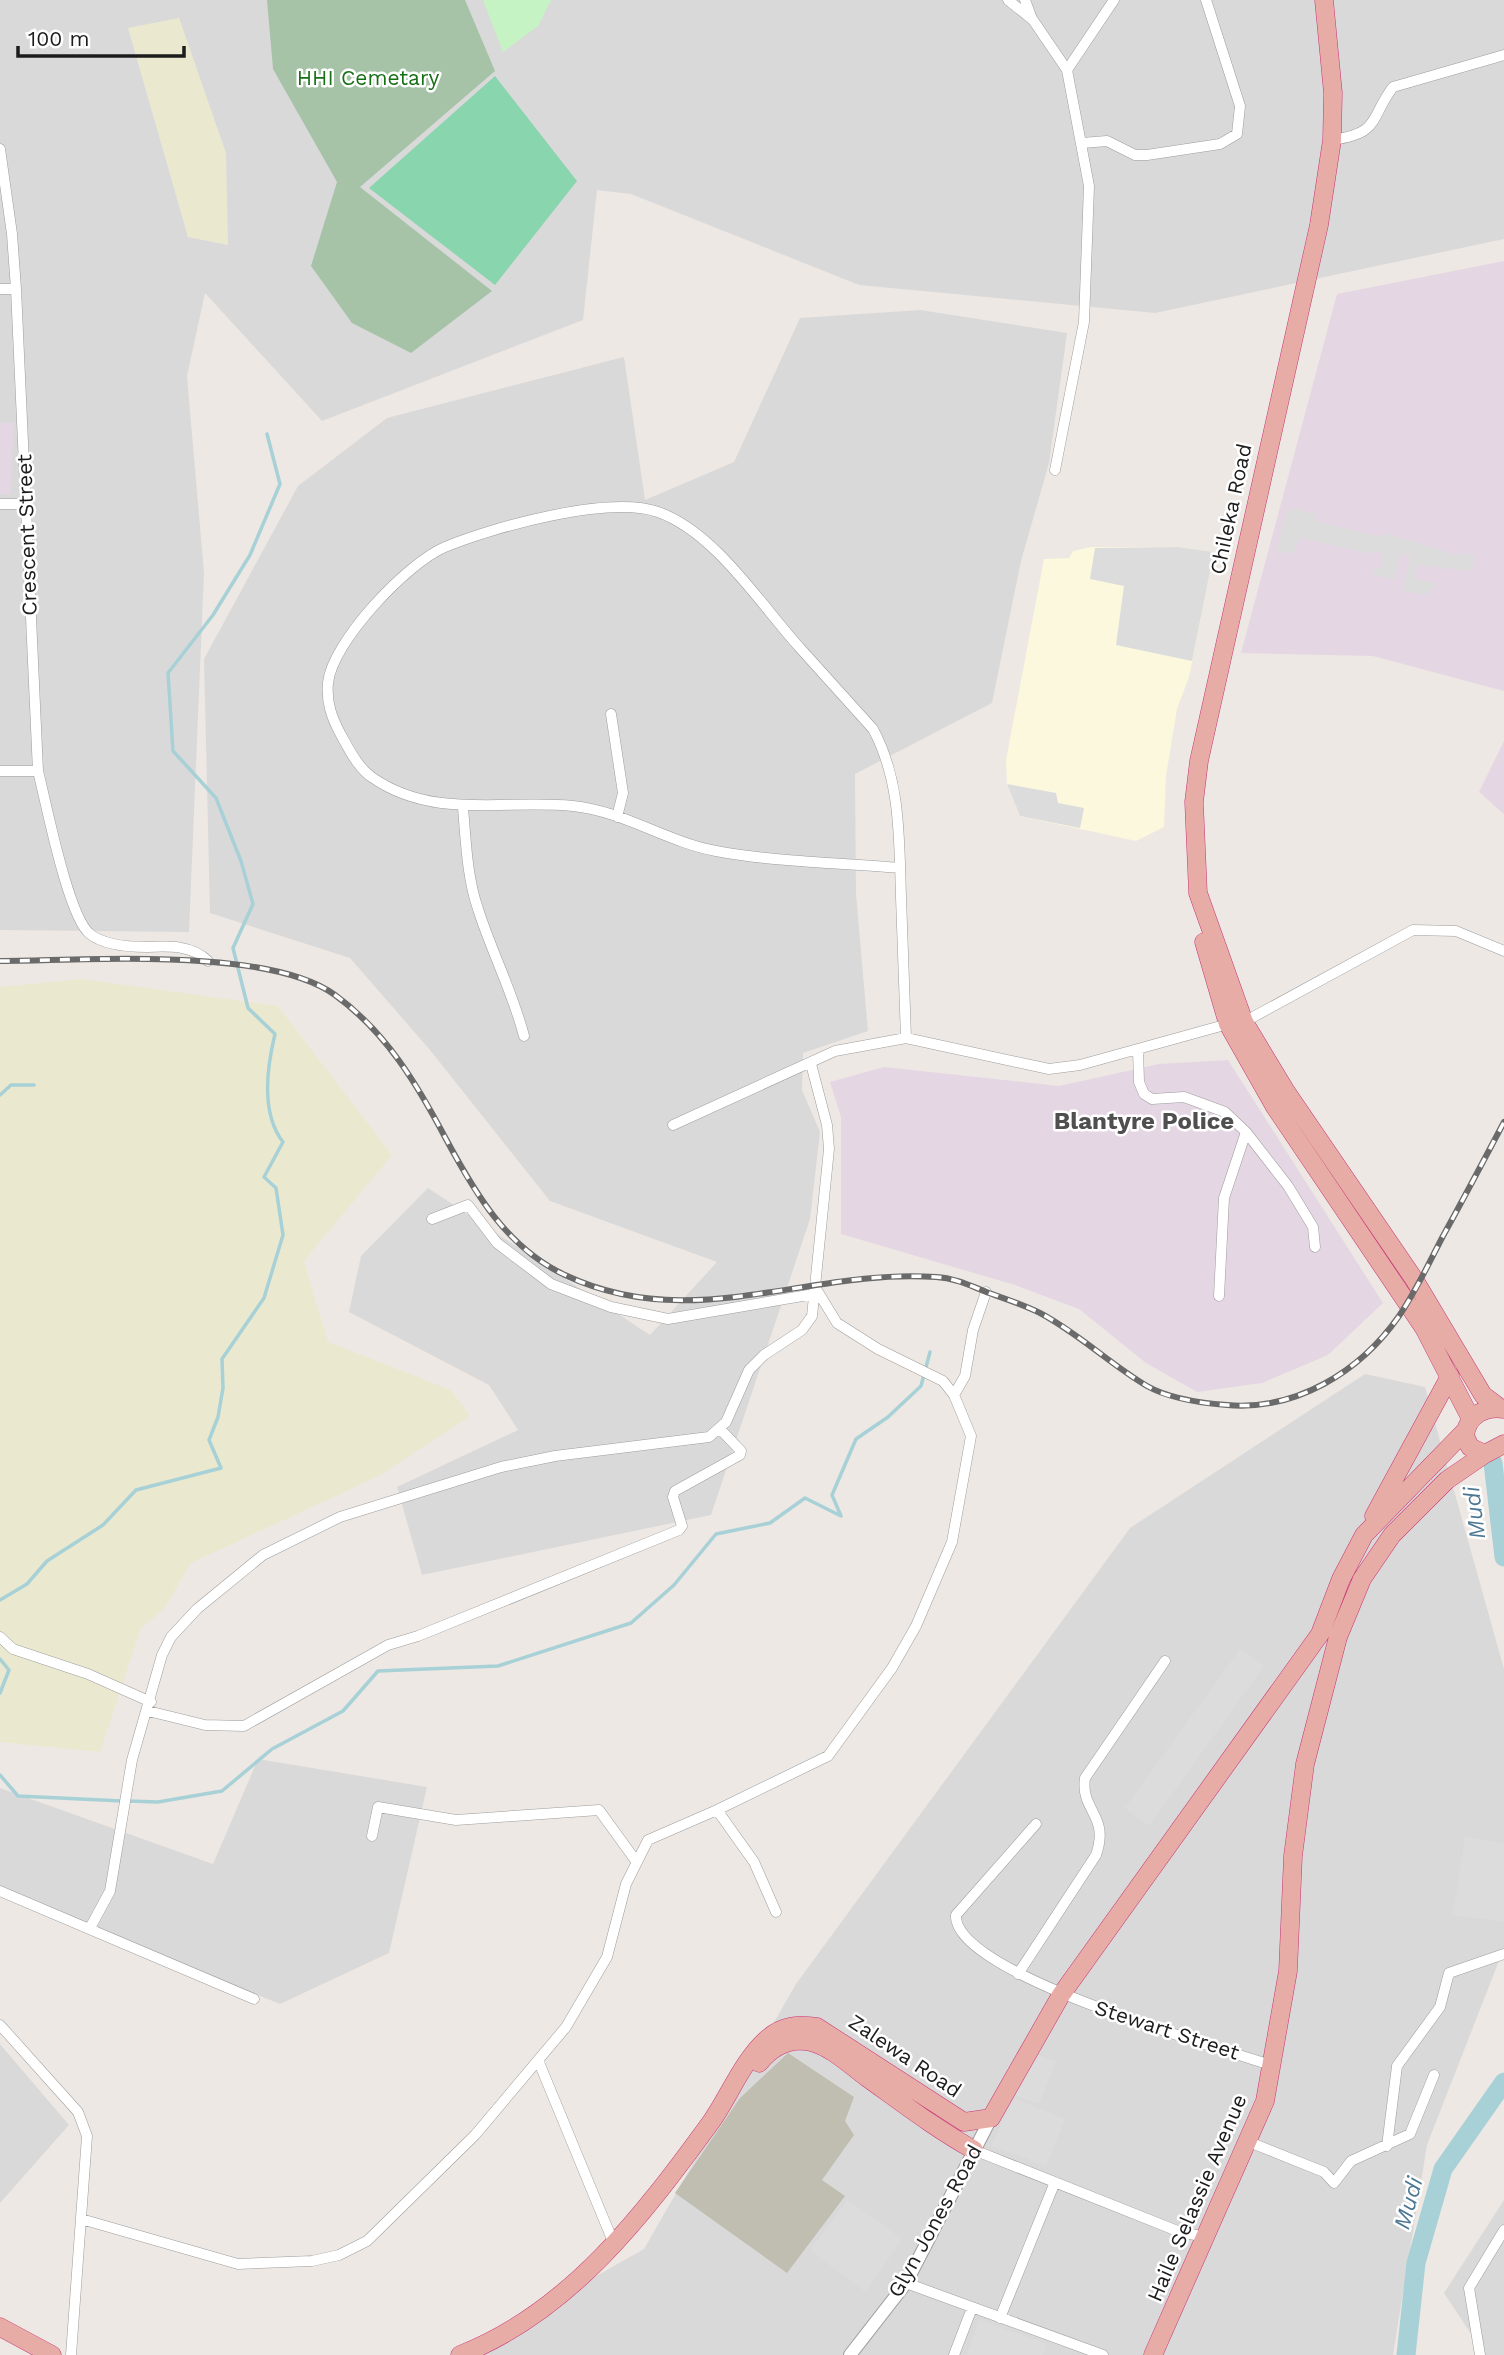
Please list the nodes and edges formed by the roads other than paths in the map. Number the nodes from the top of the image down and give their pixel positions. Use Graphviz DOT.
graph roads {
  1 [pos="1008,0"];
  2 [pos="1025,0"];
  3 [pos="1114,0"];
  4 [pos="1206,0"];
  5 [pos="1315,0"];
  6 [pos="1324,0"];
  7 [pos="1032,20"];
  8 [pos="1504,55"];
  9 [pos="1067,70"];
  10 [pos="1332,140"];
  11 [pos="1082,143"];
  12 [pos="0,149"];
  13 [pos="0,289"];
  14 [pos="16,289"];
  15 [pos="1055,470"];
  16 [pos="0,504"];
  17 [pos="26,504"];
  18 [pos="611,714"];
  19 [pos="0,771"];
  20 [pos="38,771"];
  21 [pos="463,808"];
  22 [pos="617,817"];
  23 [pos="900,868"];
  24 [pos="1504,951"];
  25 [pos="208,961"];
  26 [pos="1236,1023"];
  27 [pos="524,1037"];
  28 [pos="906,1038"];
  29 [pos="1138,1050"];
  30 [pos="811,1064"];
  31 [pos="673,1125"];
  32 [pos="1246,1132"];
  33 [pos="432,1219"];
  34 [pos="1315,1247"];
  35 [pos="815,1290"];
  36 [pos="986,1292"];
  37 [pos="1219,1296"];
  38 [pos="1450,1376"];
  39 [pos="954,1395"];
  40 [pos="1502,1408"];
  41 [pos="1468,1425"];
  42 [pos="720,1429"];
  43 [pos="1504,1444"];
  44 [pos="1485,1454"];
  45 [pos="1364,1535"];
  46 [pos="0,1637"];
  47 [pos="1165,1661"];
  48 [pos="149,1706"];
  49 [pos="717,1810"];
  50 [pos="1036,1824"];
  51 [pos="372,1836"];
  52 [pos="636,1861"];
  53 [pos="0,1891"];
  54 [pos="776,1912"];
  55 [pos="90,1927"];
  56 [pos="1504,1954"];
  57 [pos="1018,1974"];
  58 [pos="1061,1995"];
  59 [pos="254,1999"];
  60 [pos="0,2025"];
  61 [pos="538,2060"];
  62 [pos="1273,2066"];
  63 [pos="1434,2075"];
  64 [pos="991,2118"];
  65 [pos="713,2119"];
  66 [pos="1249,2142"];
  67 [pos="1387,2147"];
  68 [pos="974,2150"];
  69 [pos="1055,2182"];
  70 [pos="82,2220"];
  71 [pos="1504,2230"];
  72 [pos="1206,2237"];
  73 [pos="614,2244"];
  74 [pos="906,2283"];
  75 [pos="972,2308"];
  76 [pos="1000,2318"];
  77 [pos="0,2327"];
  78 [pos="27,2349"];
  79 [pos="52,2355"];
  80 [pos="71,2355"];
  81 [pos="460,2355"];
  82 [pos="850,2355"];
  83 [pos="954,2355"];
  84 [pos="1103,2355"];
  85 [pos="1153,2355"];
  86 [pos="1480,2355"];
  1 -- 7 [label="street"];
  2 -- 7 [label="street"];
  3 -- 9 [label="street"];
  4 -- 11 [label="street"];
  5 -- 26 [label="highway"];
  6 -- 10 [label="highway, Chileka Road"];
  7 -- 9 [label="street"];
  8 -- 10 [label="street"];
  9 -- 11 [label="street"];
  10 -- 26 [label="highway, Chileka Road"];
  11 -- 15 [label="street"];
  12 -- 14 [label="street, Crescent Street"];
  13 -- 14 [label="street"];
  14 -- 17 [label="street, Crescent Street"];
  16 -- 17 [label="street"];
  17 -- 20 [label="street, Crescent Street"];
  18 -- 22 [label="street"];
  19 -- 20 [label="street"];
  20 -- 25 [label="street, Crescent Street"];
  21 -- 22 [label="street"];
  21 -- 23 [label="street"];
  21 -- 27 [label="street"];
  22 -- 23 [label="street"];
  23 -- 28 [label="street"];
  24 -- 26 [label="street"];
  26 -- 29 [label="street"];
  26 -- 38 [label="highway"];
  26 -- 40 [label="highway"];
  28 -- 29 [label="street"];
  28 -- 30 [label="street"];
  29 -- 32 [label="street"];
  30 -- 31 [label="street"];
  30 -- 35 [label="street"];
  32 -- 34 [label="street"];
  32 -- 37 [label="street"];
  33 -- 35 [label="street"];
  35 -- 39 [label="street"];
  35 -- 42 [label="street"];
  36 -- 39 [label="street"];
  38 -- 41 [label="highway"];
  38 -- 45 [label="highway"];
  39 -- 49 [label="street"];
  40 -- 41 [label="highway"];
  41 -- 44 [label="highway"];
  41 -- 45 [label="highway"];
  42 -- 48 [label="street"];
  42 -- 48 [label="street"];
  43 -- 44 [label="highway, Haile Selassie Avenue"];
  44 -- 62 [label="highway, Haile Selassie Avenue"];
  45 -- 58 [label="highway"];
  46 -- 48 [label="street"];
  47 -- 57 [label="street"];
  48 -- 55 [label="street"];
  49 -- 52 [label="street"];
  49 -- 54 [label="street"];
  50 -- 57 [label="street, Stewart Street"];
  51 -- 52 [label="street"];
  52 -- 61 [label="street"];
  53 -- 55 [label="street"];
  55 -- 59 [label="street"];
  56 -- 67 [label="street"];
  57 -- 58 [label="street, Stewart Street"];
  58 -- 62 [label="street, Stewart Street"];
  58 -- 64 [label="highway"];
  60 -- 70 [label="street"];
  61 -- 70 [label="street"];
  61 -- 73 [label="street"];
  62 -- 66 [label="highway, Haile Selassie Avenue"];
  63 -- 67 [label="street"];
  64 -- 65 [label="highway, Zalewa Road"];
  64 -- 68 [label="street, Glyn Jones Road"];
  65 -- 68 [label="highway, Zalewa Road"];
  65 -- 73 [label="highway, Zalewa Road"];
  66 -- 67 [label="street"];
  66 -- 72 [label="highway, Haile Selassie Avenue"];
  68 -- 69 [label="street"];
  68 -- 74 [label="street, Glyn Jones Road"];
  69 -- 72 [label="street"];
  69 -- 76 [label="street"];
  70 -- 80 [label="street"];
  71 -- 86 [label="street"];
  72 -- 85 [label="highway, Haile Selassie Avenue"];
  73 -- 81 [label="highway, Zalewa Road"];
  74 -- 75 [label="street"];
  74 -- 82 [label="street, Glyn Jones Road"];
  75 -- 76 [label="street"];
  75 -- 83 [label="street"];
  76 -- 84 [label="street"];
  77 -- 78 [label="highway"];
  78 -- 79 [label="highway"];
}
